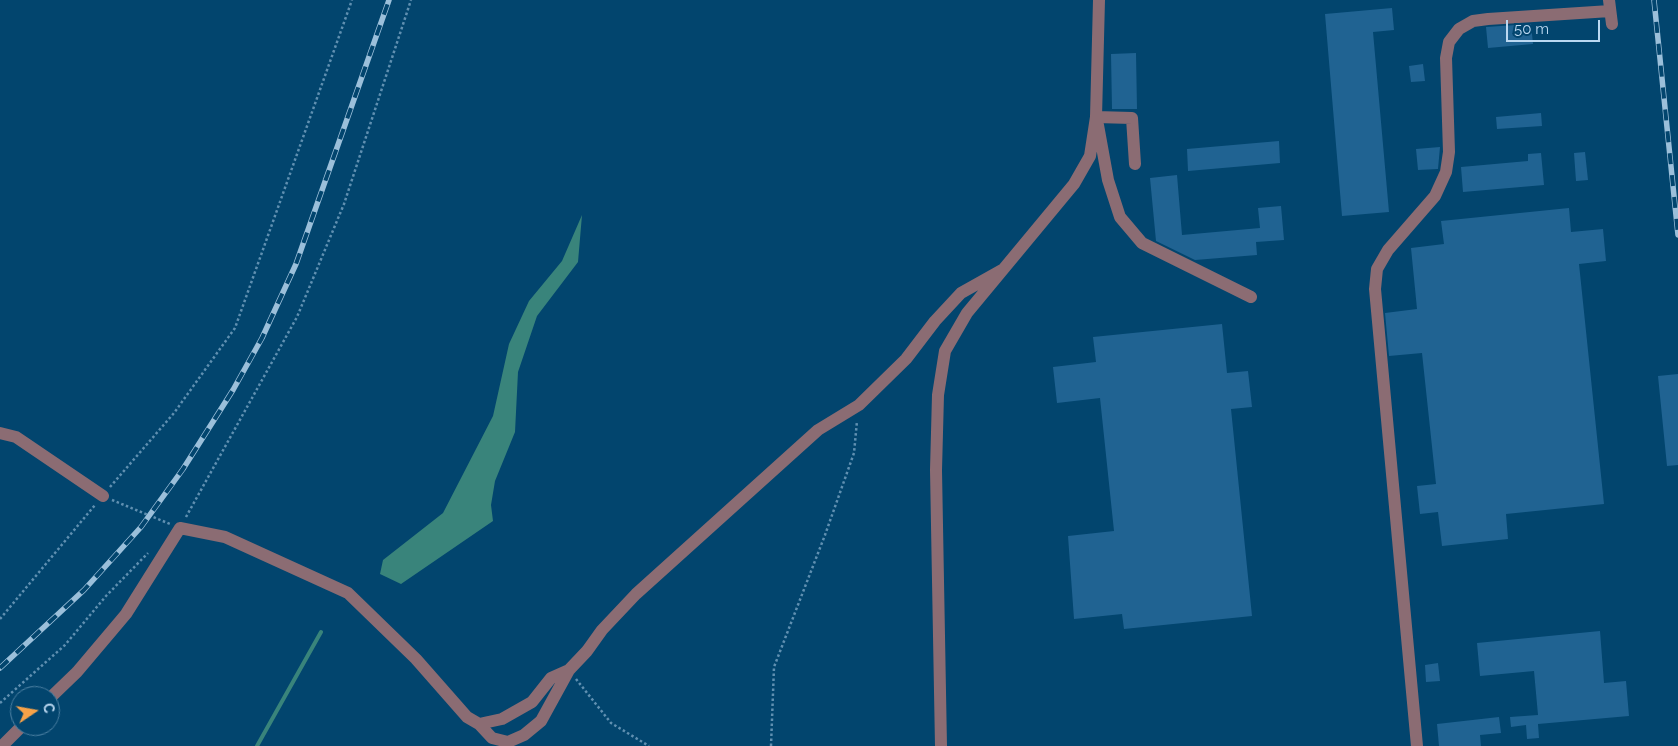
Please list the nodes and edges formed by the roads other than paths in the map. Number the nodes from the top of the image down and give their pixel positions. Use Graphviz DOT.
graph roads {
  1 [pos="1099,0"];
  2 [pos="1610,5"];
  3 [pos="1612,24"];
  4 [pos="1096,118"];
  5 [pos="1135,164"];
  6 [pos="1002,270"];
  7 [pos="1251,297"];
  8 [pos="0,433"];
  9 [pos="103,496"];
  10 [pos="569,670"];
  11 [pos="60,688"];
  12 [pos="479,724"];
  13 [pos="12,736"];
  14 [pos="2,746"];
  15 [pos="941,746"];
  16 [pos="1417,746"];
  1 -- 4 [label="street"];
  2 -- 3 [label="street"];
  2 -- 16 [label="street"];
  4 -- 5 [label="street"];
  4 -- 6 [label="street"];
  4 -- 7 [label="street"];
  6 -- 10 [label="street"];
  6 -- 15 [label="street"];
  8 -- 9 [label="street"];
  10 -- 12 [label="street"];
  10 -- 12 [label="street"];
  11 -- 12 [label="street"];
  13 -- 14 [label="street"];
}
